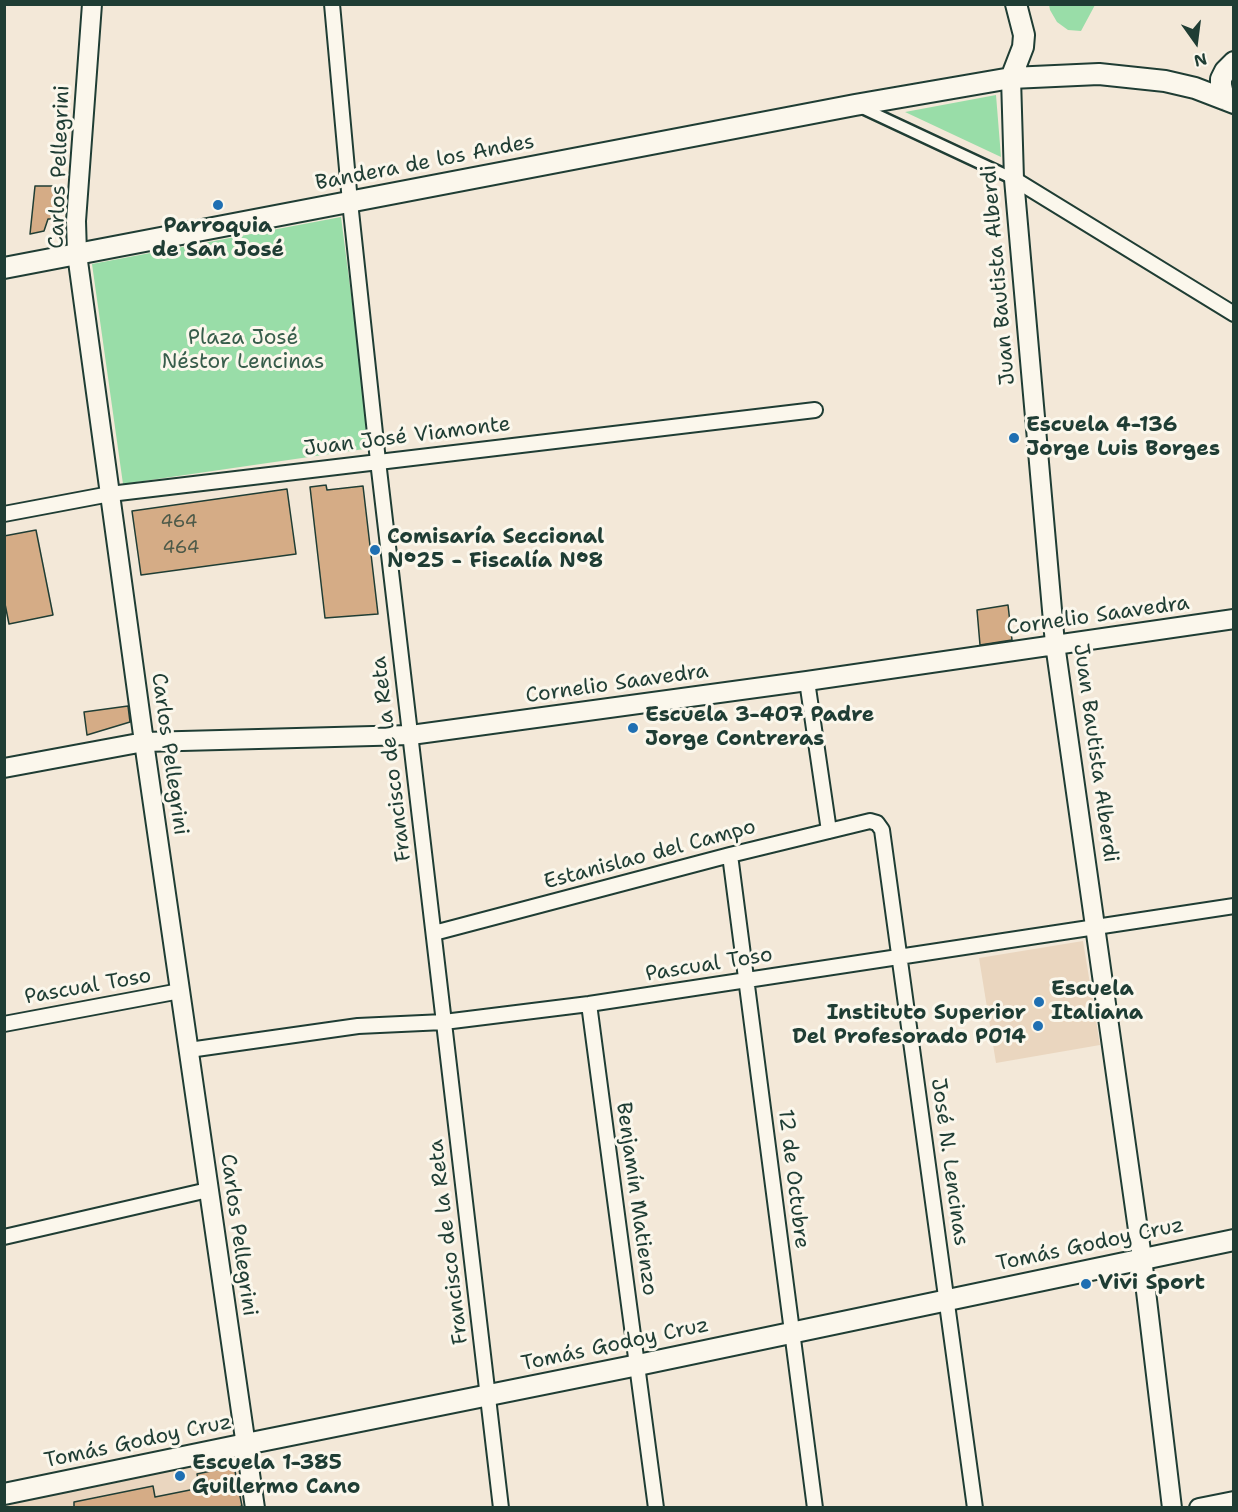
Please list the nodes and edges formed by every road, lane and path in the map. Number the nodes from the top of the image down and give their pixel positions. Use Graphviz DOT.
graph roads {
  1 [pos="92,4"];
  2 [pos="332,4"];
  3 [pos="1016,4"];
  4 [pos="1233,62"];
  5 [pos="1011,78"];
  6 [pos="1229,101"];
  7 [pos="855,105"];
  8 [pos="1014,179"];
  9 [pos="350,202"];
  10 [pos="77,254"];
  11 [pos="4,268"];
  12 [pos="1233,314"];
  13 [pos="815,410"];
  14 [pos="378,461"];
  15 [pos="110,494"];
  16 [pos="4,514"];
  17 [pos="1233,619"];
  18 [pos="1055,644"];
  19 [pos="807,681"];
  20 [pos="411,735"];
  21 [pos="144,742"];
  22 [pos="4,768"];
  23 [pos="877,824"];
  24 [pos="829,831"];
  25 [pos="730,855"];
  26 [pos="1233,906"];
  27 [pos="1096,927"];
  28 [pos="434,933"];
  29 [pos="900,957"];
  30 [pos="746,980"];
  31 [pos="180,991"];
  32 [pos="589,1004"];
  33 [pos="444,1023"];
  34 [pos="4,1024"];
  35 [pos="189,1050"];
  36 [pos="208,1190"];
  37 [pos="4,1237"];
  38 [pos="1233,1240"];
  39 [pos="1142,1258"];
  40 [pos="946,1301"];
  41 [pos="792,1333"];
  42 [pos="638,1365"];
  43 [pos="488,1396"];
  44 [pos="246,1444"];
  45 [pos="4,1494"];
  46 [pos="1233,1500"];
  47 [pos="255,1508"];
  48 [pos="501,1508"];
  49 [pos="656,1508"];
  50 [pos="815,1508"];
  51 [pos="975,1508"];
  52 [pos="1172,1508"];
  53 [pos="1199,1508"];
  1 -- 10 [label="street, Carlos Pellegrini"];
  2 -- 9 [label="street, Francisco de la Reta"];
  3 -- 5 [label="main road, Juan Bautista Alberdi"];
  4 -- 6 [label="main road"];
  5 -- 6 [label="main road, Bandera de los Andes"];
  5 -- 7 [label="main road, Bandera de los Andes"];
  5 -- 8 [label="street, Juan Bautista Alberdi"];
  7 -- 8 [label="street"];
  7 -- 9 [label="main road, Bandera de los Andes"];
  8 -- 12 [label="street"];
  8 -- 18 [label="street, Juan Bautista Alberdi"];
  9 -- 10 [label="main road, Bandera de los Andes"];
  9 -- 14 [label="street, Francisco de la Reta"];
  10 -- 11 [label="main road, Bandera de los Andes"];
  10 -- 15 [label="street, Carlos Pellegrini"];
  13 -- 14 [label="street, Juan José Viamonte"];
  14 -- 15 [label="street, Juan José Viamonte"];
  14 -- 20 [label="street, Francisco de la Reta"];
  15 -- 16 [label="street, Juan José Viamonte"];
  15 -- 21 [label="street, Carlos Pellegrini"];
  17 -- 18 [label="street, Cornelio Saavedra"];
  18 -- 19 [label="street, Cornelio Saavedra"];
  18 -- 27 [label="street, Juan Bautista Alberdi"];
  19 -- 20 [label="street, Cornelio Saavedra"];
  19 -- 24 [label="street"];
  20 -- 21 [label="street, Cornelio Saavedra"];
  20 -- 28 [label="street, Francisco de la Reta"];
  21 -- 22 [label="street, Cornelio Saavedra"];
  21 -- 31 [label="street, Carlos Pellegrini"];
  23 -- 24 [label="street, Estanislao del Campo"];
  23 -- 29 [label="street, José N. Lencinas"];
  24 -- 25 [label="street, Estanislao del Campo"];
  25 -- 28 [label="street, Estanislao del Campo"];
  25 -- 30 [label="street, 12 de Octubre"];
  26 -- 27 [label="street, Pascual Toso"];
  27 -- 29 [label="street, Pascual Toso"];
  27 -- 39 [label="street, Juan Bautista Alberdi"];
  28 -- 33 [label="street, Francisco de la Reta"];
  29 -- 30 [label="street, Pascual Toso"];
  29 -- 40 [label="street, José N. Lencinas"];
  30 -- 32 [label="street, Pascual Toso"];
  30 -- 41 [label="street, 12 de Octubre"];
  31 -- 34 [label="street, Pascual Toso"];
  31 -- 35 [label="street, Carlos Pellegrini"];
  32 -- 33 [label="street, Pascual Toso"];
  32 -- 42 [label="street, Benjamín Matienzo"];
  33 -- 35 [label="street, Pascual Toso"];
  33 -- 43 [label="street, Francisco de la Reta"];
  35 -- 36 [label="street, Carlos Pellegrini"];
  36 -- 37 [label="street"];
  36 -- 44 [label="street, Carlos Pellegrini"];
  38 -- 39 [label="main road, Tomás Godoy Cruz"];
  39 -- 40 [label="main road, Tomás Godoy Cruz"];
  39 -- 52 [label="street, Juan Bautista Alberdi"];
  40 -- 41 [label="main road, Tomás Godoy Cruz"];
  40 -- 51 [label="street, José N. Lencinas"];
  41 -- 42 [label="main road, Tomás Godoy Cruz"];
  41 -- 50 [label="street, 12 de Octubre"];
  42 -- 43 [label="main road, Tomás Godoy Cruz"];
  42 -- 49 [label="street, Benjamín Matienzo"];
  43 -- 44 [label="main road, Tomás Godoy Cruz"];
  43 -- 48 [label="street, Francisco de la Reta"];
  44 -- 45 [label="main road, Tomás Godoy Cruz"];
  44 -- 47 [label="street, Carlos Pellegrini"];
  46 -- 53 [label="street"];
}
